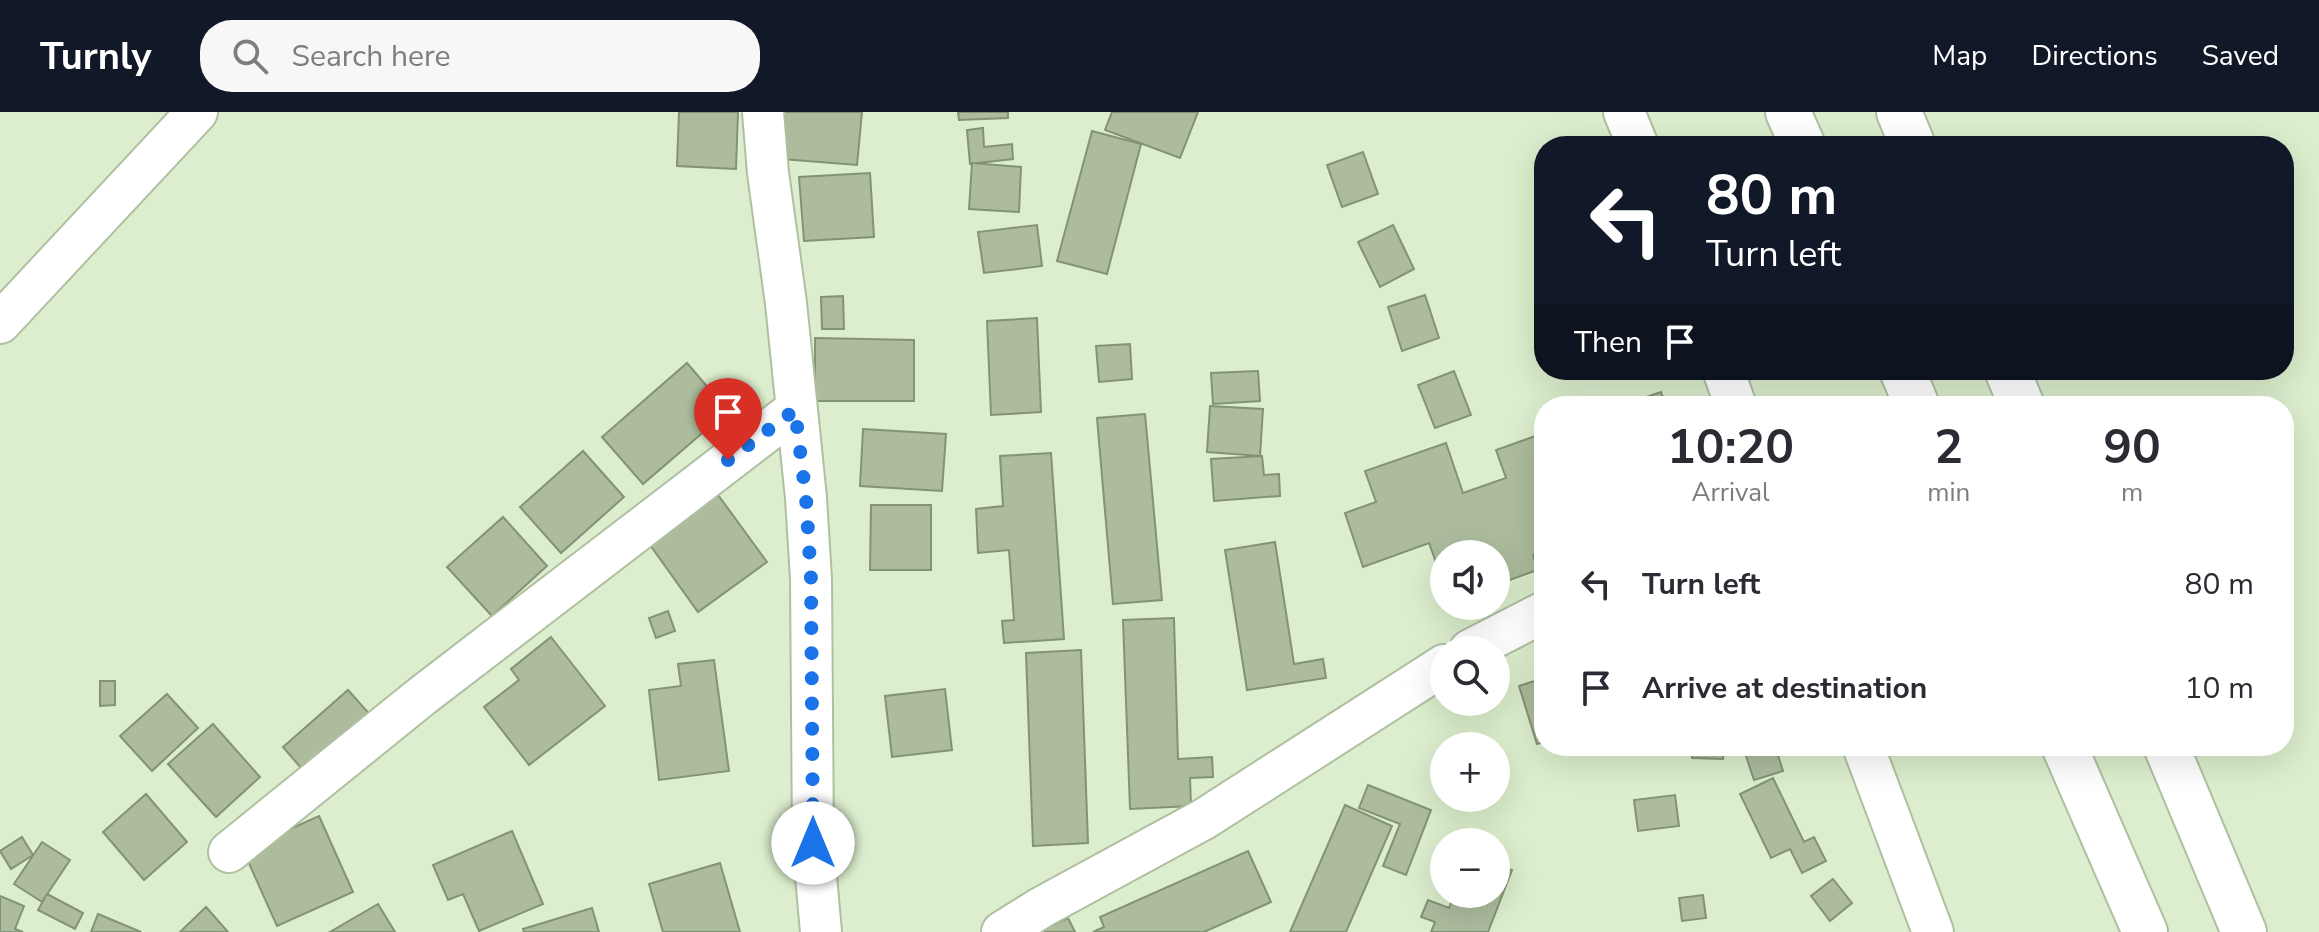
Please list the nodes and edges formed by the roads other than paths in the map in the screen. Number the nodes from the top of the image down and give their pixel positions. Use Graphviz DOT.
graph roads {
  1 [pos="197,112"];
  2 [pos="763,112"];
  3 [pos="1624,112"];
  4 [pos="1788,112"];
  5 [pos="1899,112"];
  6 [pos="1634,136"];
  7 [pos="1799,136"];
  8 [pos="1909,136"];
  9 [pos="0,323"];
  10 [pos="795,410"];
  11 [pos="1534,617"];
  12 [pos="1497,636"];
  13 [pos="1430,674"];
  14 [pos="1867,756"];
  15 [pos="2068,756"];
  16 [pos="2170,756"];
  17 [pos="229,852"];
  18 [pos="821,932"];
  19 [pos="1002,932"];
  20 [pos="1933,932"];
  21 [pos="2145,932"];
  22 [pos="2244,932"];
  1 -- 9 [label="street"];
  2 -- 10 [label="street"];
  3 -- 6 [label="street"];
  4 -- 7 [label="highway"];
  5 -- 8 [label="highway"];
  10 -- 17 [label="street"];
  10 -- 18 [label="street"];
  11 -- 12 [label="street"];
  13 -- 19 [label="street"];
  14 -- 20 [label="street"];
  15 -- 21 [label="highway"];
  16 -- 22 [label="highway"];
}
